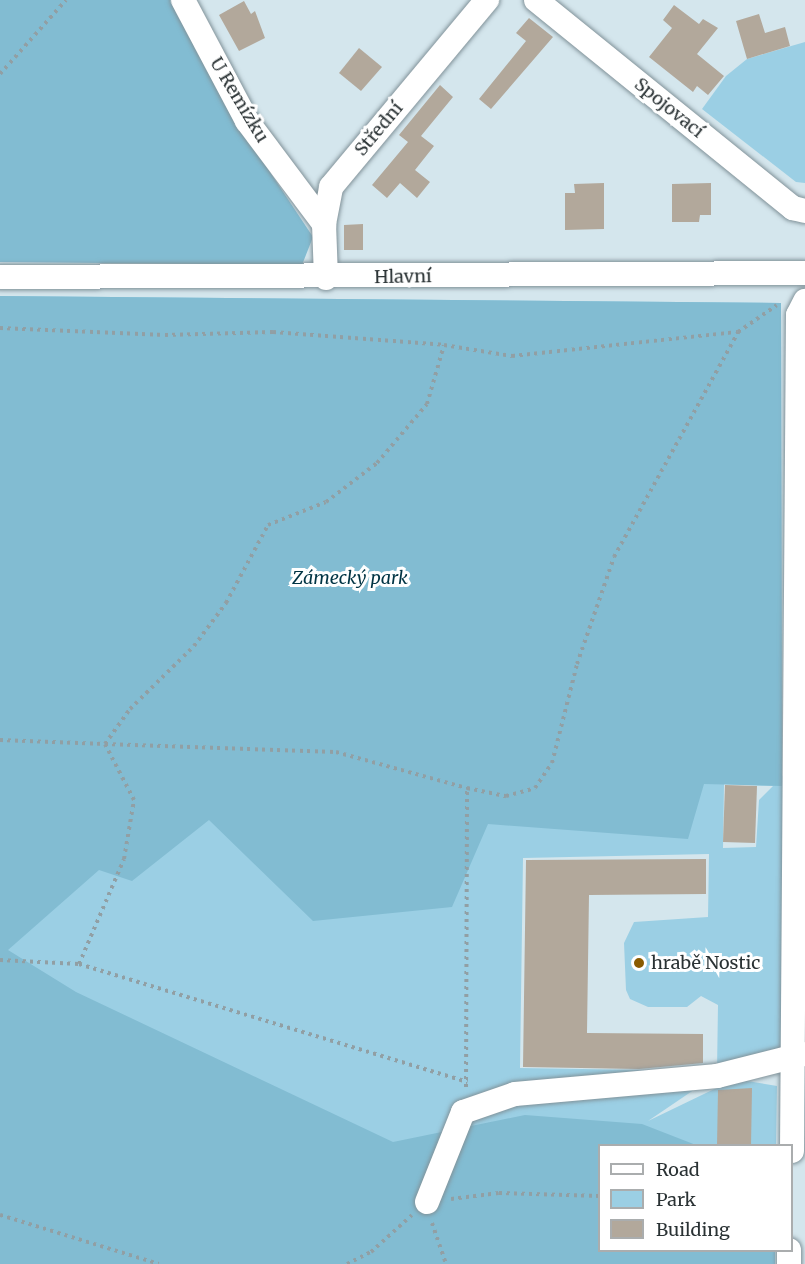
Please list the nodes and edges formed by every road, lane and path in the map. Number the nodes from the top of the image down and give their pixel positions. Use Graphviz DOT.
graph roads {
  1 [pos="66,0"];
  2 [pos="183,0"];
  3 [pos="487,0"];
  4 [pos="536,0"];
  5 [pos="0,74"];
  6 [pos="805,211"];
  7 [pos="324,224"];
  8 [pos="805,273"];
  9 [pos="0,277"];
  10 [pos="326,278"];
  11 [pos="805,301"];
  12 [pos="781,303"];
  13 [pos="0,328"];
  14 [pos="738,332"];
  15 [pos="444,345"];
  16 [pos="0,740"];
  17 [pos="105,744"];
  18 [pos="467,788"];
  19 [pos="0,960"];
  20 [pos="79,964"];
  21 [pos="797,1054"];
  22 [pos="467,1082"];
  23 [pos="463,1112"];
  24 [pos="792,1144"];
  25 [pos="598,1196"];
  26 [pos="427,1202"];
  27 [pos="0,1215"];
  28 [pos="159,1264"];
  29 [pos="347,1264"];
  30 [pos="446,1264"];
  1 -- 5 [label="path"];
  2 -- 7 [label="street, U Remízku"];
  3 -- 7 [label="street, Střední"];
  4 -- 6 [label="street, Spojovací"];
  7 -- 10 [label="street, Střední"];
  8 -- 10 [label="street, Hlavní"];
  9 -- 10 [label="street, Hlavní"];
  11 -- 21 [label="street"];
  12 -- 14 [label="path"];
  13 -- 15 [label="path"];
  14 -- 15 [label="path"];
  14 -- 18 [label="path"];
  15 -- 17 [label="path"];
  16 -- 17 [label="path"];
  17 -- 18 [label="path"];
  17 -- 20 [label="path"];
  18 -- 22 [label="path"];
  19 -- 20 [label="path"];
  20 -- 22 [label="path"];
  21 -- 23 [label="street"];
  21 -- 24 [label="street"];
  22 -- 23 [label="path"];
  23 -- 26 [label="street"];
  25 -- 26 [label="path"];
  26 -- 29 [label="path"];
  26 -- 30 [label="path"];
  27 -- 28 [label="path"];
}
